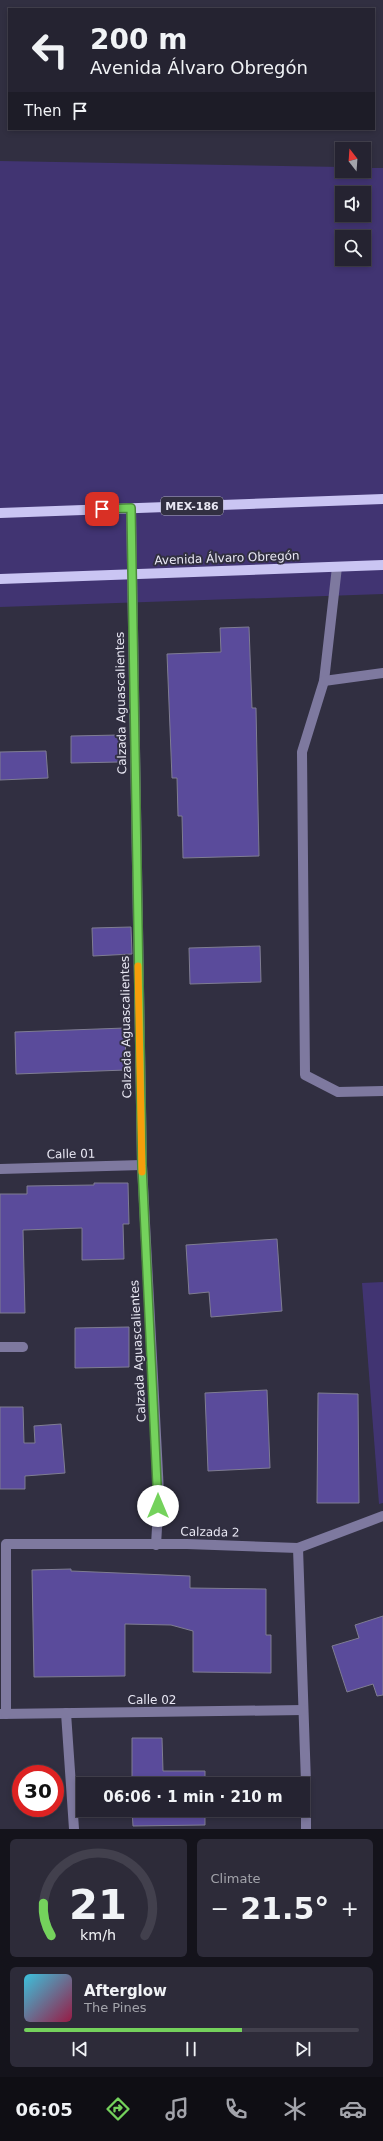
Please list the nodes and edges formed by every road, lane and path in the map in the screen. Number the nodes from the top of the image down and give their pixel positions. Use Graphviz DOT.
graph roads {
  1 [pos="383,499"];
  2 [pos="131,508"];
  3 [pos="0,513"];
  4 [pos="383,565"];
  5 [pos="337,567"];
  6 [pos="132,575"];
  7 [pos="0,579"];
  8 [pos="383,674"];
  9 [pos="324,680"];
  10 [pos="383,1091"];
  11 [pos="142,1166"];
  12 [pos="0,1168"];
  13 [pos="0,1347"];
  14 [pos="23,1347"];
  15 [pos="383,1516"];
  16 [pos="156,1545"];
  17 [pos="298,1548"];
  18 [pos="303,1710"];
  19 [pos="3,1714"];
  20 [pos="66,1714"];
  21 [pos="74,1829"];
  22 [pos="306,1829"];
  1 -- 2 [label="main road, MEX-186"];
  2 -- 3 [label="main road, MEX-186"];
  2 -- 6 [label="street, Calzada Aguascalientes"];
  4 -- 5 [label="main road, Avenida Álvaro Obregón"];
  5 -- 6 [label="main road, Avenida Álvaro Obregón"];
  5 -- 9 [label="street"];
  6 -- 7 [label="main road, Avenida Álvaro Obregón"];
  6 -- 11 [label="street, Calzada Aguascalientes"];
  8 -- 9 [label="street"];
  9 -- 10 [label="street"];
  11 -- 12 [label="street, Calle 01"];
  11 -- 16 [label="street, Calzada Aguascalientes"];
  13 -- 14 [label="street"];
  15 -- 17 [label="street, Calzada 2"];
  16 -- 17 [label="street, Calzada 2"];
  16 -- 19 [label="street, Calzada 2"];
  17 -- 18 [label="street"];
  18 -- 20 [label="street, Calle 02"];
  18 -- 22 [label="street"];
  19 -- 20 [label="street, Calle 02"];
  20 -- 21 [label="street"];
}
